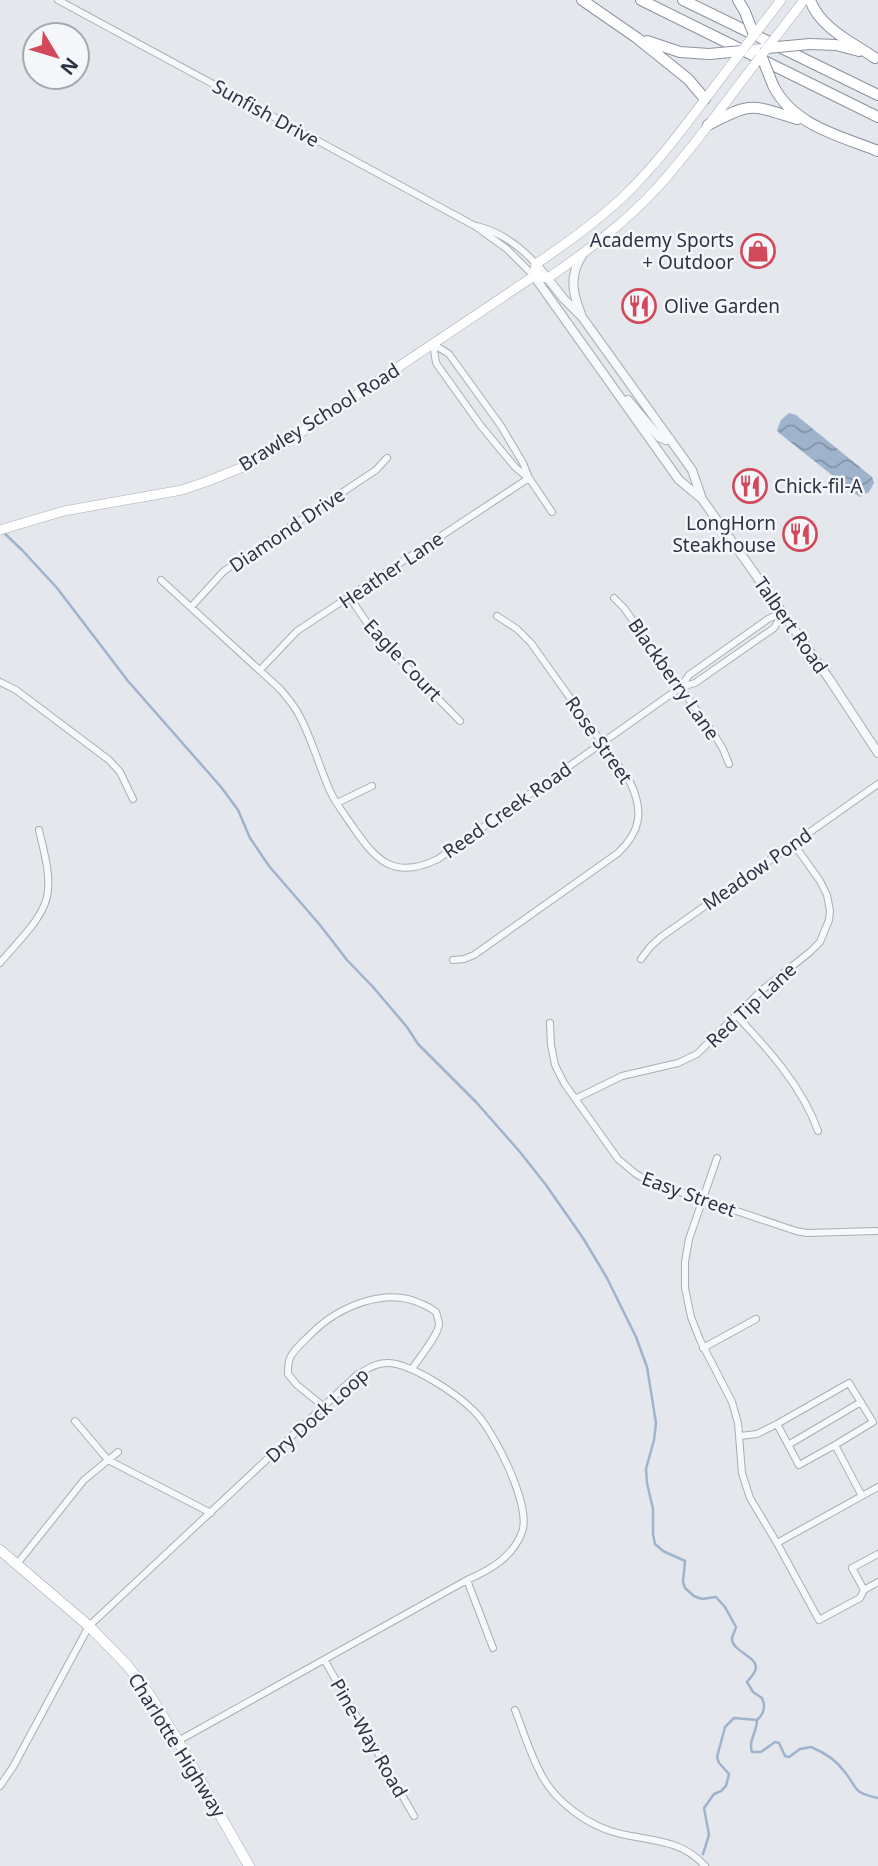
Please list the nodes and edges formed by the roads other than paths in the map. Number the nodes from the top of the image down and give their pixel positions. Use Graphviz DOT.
graph roads {
  1 [pos="58,0"];
  2 [pos="582,0"];
  3 [pos="641,0"];
  4 [pos="683,0"];
  5 [pos="738,0"];
  6 [pos="781,0"];
  7 [pos="804,0"];
  8 [pos="810,0"];
  9 [pos="754,36"];
  10 [pos="637,38"];
  11 [pos="742,51"];
  12 [pos="763,51"];
  13 [pos="876,58"];
  14 [pos="878,95"];
  15 [pos="705,99"];
  16 [pos="878,117"];
  17 [pos="810,122"];
  18 [pos="708,125"];
  19 [pos="878,151"];
  20 [pos="475,226"];
  21 [pos="584,253"];
  22 [pos="536,264"];
  23 [pos="534,276"];
  24 [pos="548,278"];
  25 [pos="582,317"];
  26 [pos="432,344"];
  27 [pos="606,377"];
  28 [pos="670,439"];
  29 [pos="387,458"];
  30 [pos="528,478"];
  31 [pos="702,499"];
  32 [pos="552,512"];
  33 [pos="0,530"];
  34 [pos="161,580"];
  35 [pos="349,598"];
  36 [pos="614,598"];
  37 [pos="191,607"];
  38 [pos="783,612"];
  39 [pos="497,616"];
  40 [pos="260,670"];
  41 [pos="0,682"];
  42 [pos="681,687"];
  43 [pos="460,720"];
  44 [pos="602,743"];
  45 [pos="878,753"];
  46 [pos="729,764"];
  47 [pos="878,783"];
  48 [pos="372,786"];
  49 [pos="133,799"];
  50 [pos="337,803"];
  51 [pos="39,830"];
  52 [pos="793,843"];
  53 [pos="641,959"];
  54 [pos="453,960"];
  55 [pos="0,963"];
  56 [pos="736,1015"];
  57 [pos="550,1023"];
  58 [pos="575,1099"];
  59 [pos="817,1131"];
  60 [pos="717,1158"];
  61 [pos="702,1200"];
  62 [pos="876,1231"];
  63 [pos="756,1319"];
  64 [pos="703,1348"];
  65 [pos="412,1369"];
  66 [pos="861,1402"];
  67 [pos="323,1406"];
  68 [pos="75,1421"];
  69 [pos="777,1424"];
  70 [pos="740,1436"];
  71 [pos="788,1445"];
  72 [pos="835,1445"];
  73 [pos="118,1452"];
  74 [pos="108,1460"];
  75 [pos="878,1487"];
  76 [pos="862,1496"];
  77 [pos="211,1513"];
  78 [pos="777,1543"];
  79 [pos="0,1550"];
  80 [pos="878,1554"];
  81 [pos="17,1564"];
  82 [pos="467,1580"];
  83 [pos="878,1582"];
  84 [pos="864,1590"];
  85 [pos="89,1626"];
  86 [pos="493,1648"];
  87 [pos="325,1661"];
  88 [pos="515,1710"];
  89 [pos="178,1741"];
  90 [pos="0,1786"];
  91 [pos="414,1816"];
  92 [pos="249,1866"];
  93 [pos="705,1866"];
  1 -- 20 [label="street, Sunfish Drive"];
  2 -- 10 [label="highway"];
  3 -- 16 [label="highway"];
  4 -- 14 [label="highway"];
  5 -- 9 [label="highway, bridge"];
  6 -- 9 [label="main road, bridge"];
  7 -- 12 [label="main road, bridge"];
  8 -- 13 [label="highway"];
  9 -- 11 [label="main road, bridge"];
  9 -- 12 [label="main road"];
  10 -- 11 [label="highway, bridge"];
  10 -- 15 [label="highway"];
  11 -- 12 [label="main road"];
  11 -- 15 [label="main road, bridge"];
  12 -- 13 [label="highway, bridge"];
  12 -- 17 [label="highway, bridge"];
  12 -- 18 [label="main road, bridge"];
  15 -- 22 [label="main road"];
  17 -- 18 [label="highway"];
  17 -- 19 [label="highway"];
  18 -- 21 [label="main road"];
  20 -- 22 [label="street, Sunfish Drive"];
  20 -- 23 [label="street, Sunfish Drive"];
  21 -- 24 [label="main road"];
  21 -- 25 [label="street"];
  22 -- 23 [label="main road"];
  22 -- 24 [label="street, Sunfish Drive"];
  23 -- 24 [label="main road"];
  23 -- 26 [label="main road, Brawley School Road"];
  23 -- 27 [label="street, Talbert Road"];
  24 -- 25 [label="street, Talbert Road"];
  25 -- 28 [label="street, Talbert Road"];
  26 -- 30 [label="street"];
  26 -- 30 [label="street"];
  26 -- 33 [label="main road, Brawley School Road"];
  27 -- 28 [label="street"];
  27 -- 31 [label="street, Talbert Road"];
  28 -- 31 [label="street, Talbert Road"];
  29 -- 37 [label="street, Diamond Drive"];
  30 -- 32 [label="street"];
  30 -- 35 [label="street, Heather Lane"];
  31 -- 38 [label="street, Talbert Road"];
  34 -- 37 [label="street, Reed Creek Road"];
  35 -- 40 [label="street, Heather Lane"];
  35 -- 43 [label="street, Eagle Court"];
  36 -- 42 [label="street, Blackberry Lane"];
  37 -- 40 [label="street, Reed Creek Road"];
  38 -- 42 [label="street, Reed Creek Road"];
  38 -- 45 [label="street, Talbert Road"];
  39 -- 44 [label="street, Rose Street"];
  40 -- 50 [label="street, Reed Creek Road"];
  41 -- 49 [label="street"];
  42 -- 44 [label="street, Reed Creek Road"];
  42 -- 46 [label="street, Blackberry Lane"];
  44 -- 50 [label="street, Reed Creek Road"];
  44 -- 54 [label="street, Rose Street"];
  47 -- 52 [label="street, Meadow Pond"];
  48 -- 50 [label="street"];
  51 -- 55 [label="street"];
  52 -- 53 [label="street, Meadow Pond"];
  52 -- 56 [label="street, Red Tip Lane"];
  56 -- 58 [label="street, Red Tip Lane"];
  56 -- 59 [label="street"];
  57 -- 58 [label="street, Easy Street"];
  58 -- 61 [label="street, Easy Street"];
  60 -- 61 [label="street"];
  61 -- 62 [label="street, Easy Street"];
  61 -- 64 [label="street"];
  63 -- 64 [label="street"];
  64 -- 70 [label="street"];
  65 -- 67 [label="street, Dry Dock Loop"];
  65 -- 67 [label="street"];
  65 -- 82 [label="street, Dry Dock Loop"];
  66 -- 69 [label="street"];
  66 -- 71 [label="street"];
  66 -- 72 [label="street"];
  67 -- 77 [label="street, Dry Dock Loop"];
  68 -- 74 [label="street"];
  69 -- 70 [label="street"];
  69 -- 71 [label="street"];
  70 -- 78 [label="street"];
  71 -- 72 [label="street"];
  72 -- 76 [label="street"];
  73 -- 74 [label="street"];
  74 -- 77 [label="street"];
  74 -- 81 [label="street"];
  75 -- 76 [label="street"];
  76 -- 78 [label="street"];
  77 -- 85 [label="street, Dry Dock Loop"];
  78 -- 84 [label="street"];
  79 -- 81 [label="main road, Charlotte Highway"];
  80 -- 84 [label="street"];
  81 -- 85 [label="main road, Charlotte Highway"];
  82 -- 86 [label="street"];
  82 -- 87 [label="street, Dry Dock Loop"];
  83 -- 84 [label="street"];
  85 -- 89 [label="main road, Charlotte Highway"];
  85 -- 90 [label="street, Dry Dock Loop"];
  87 -- 89 [label="street, Dry Dock Loop"];
  87 -- 91 [label="street, Pine-Way Road"];
  88 -- 93 [label="street"];
  89 -- 92 [label="main road, Charlotte Highway"];
}
